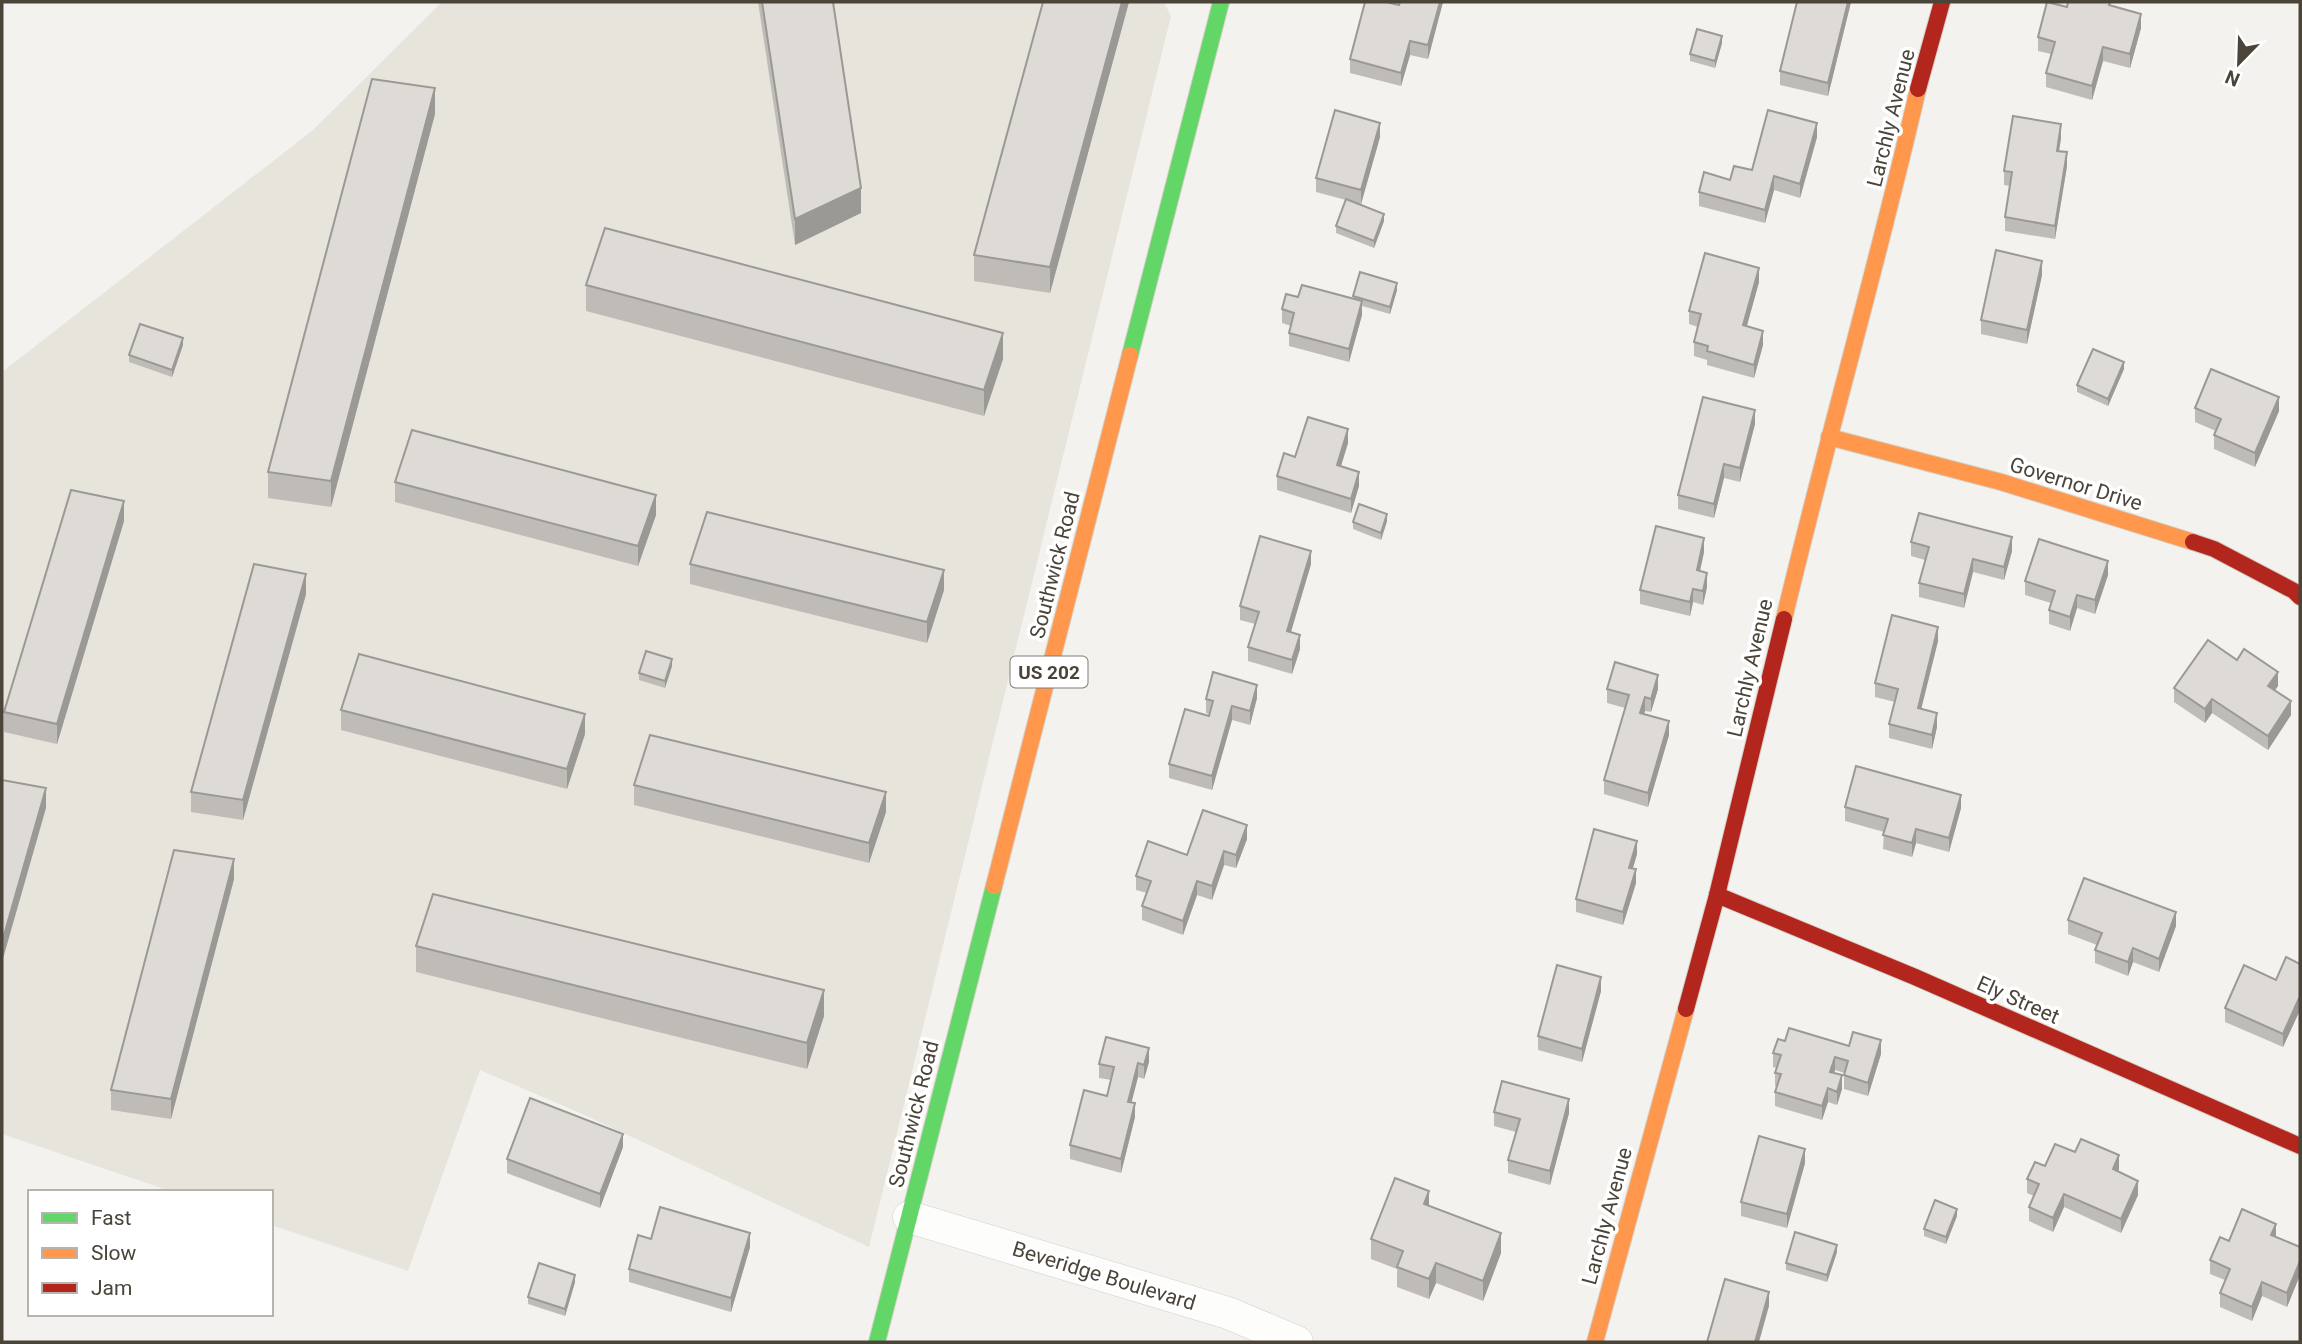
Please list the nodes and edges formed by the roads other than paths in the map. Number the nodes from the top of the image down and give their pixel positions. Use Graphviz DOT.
graph roads {
  1 [pos="1221,2"];
  2 [pos="1942,2"];
  3 [pos="1829,437"];
  4 [pos="2300,597"];
  5 [pos="1717,895"];
  6 [pos="2300,1146"];
  7 [pos="909,1217"];
  8 [pos="877,1342"];
  9 [pos="1297,1342"];
  10 [pos="1595,1342"];
  1 -- 7 [label="main road, Southwick Road / US 202"];
  2 -- 3 [label="main road, Larchly Avenue"];
  3 -- 4 [label="main road, Governor Drive"];
  3 -- 5 [label="main road, Larchly Avenue"];
  5 -- 6 [label="main road, Ely Street"];
  5 -- 10 [label="main road, Larchly Avenue"];
  7 -- 8 [label="main road, Southwick Road / US 202"];
  7 -- 9 [label="street, Beveridge Boulevard"];
}
